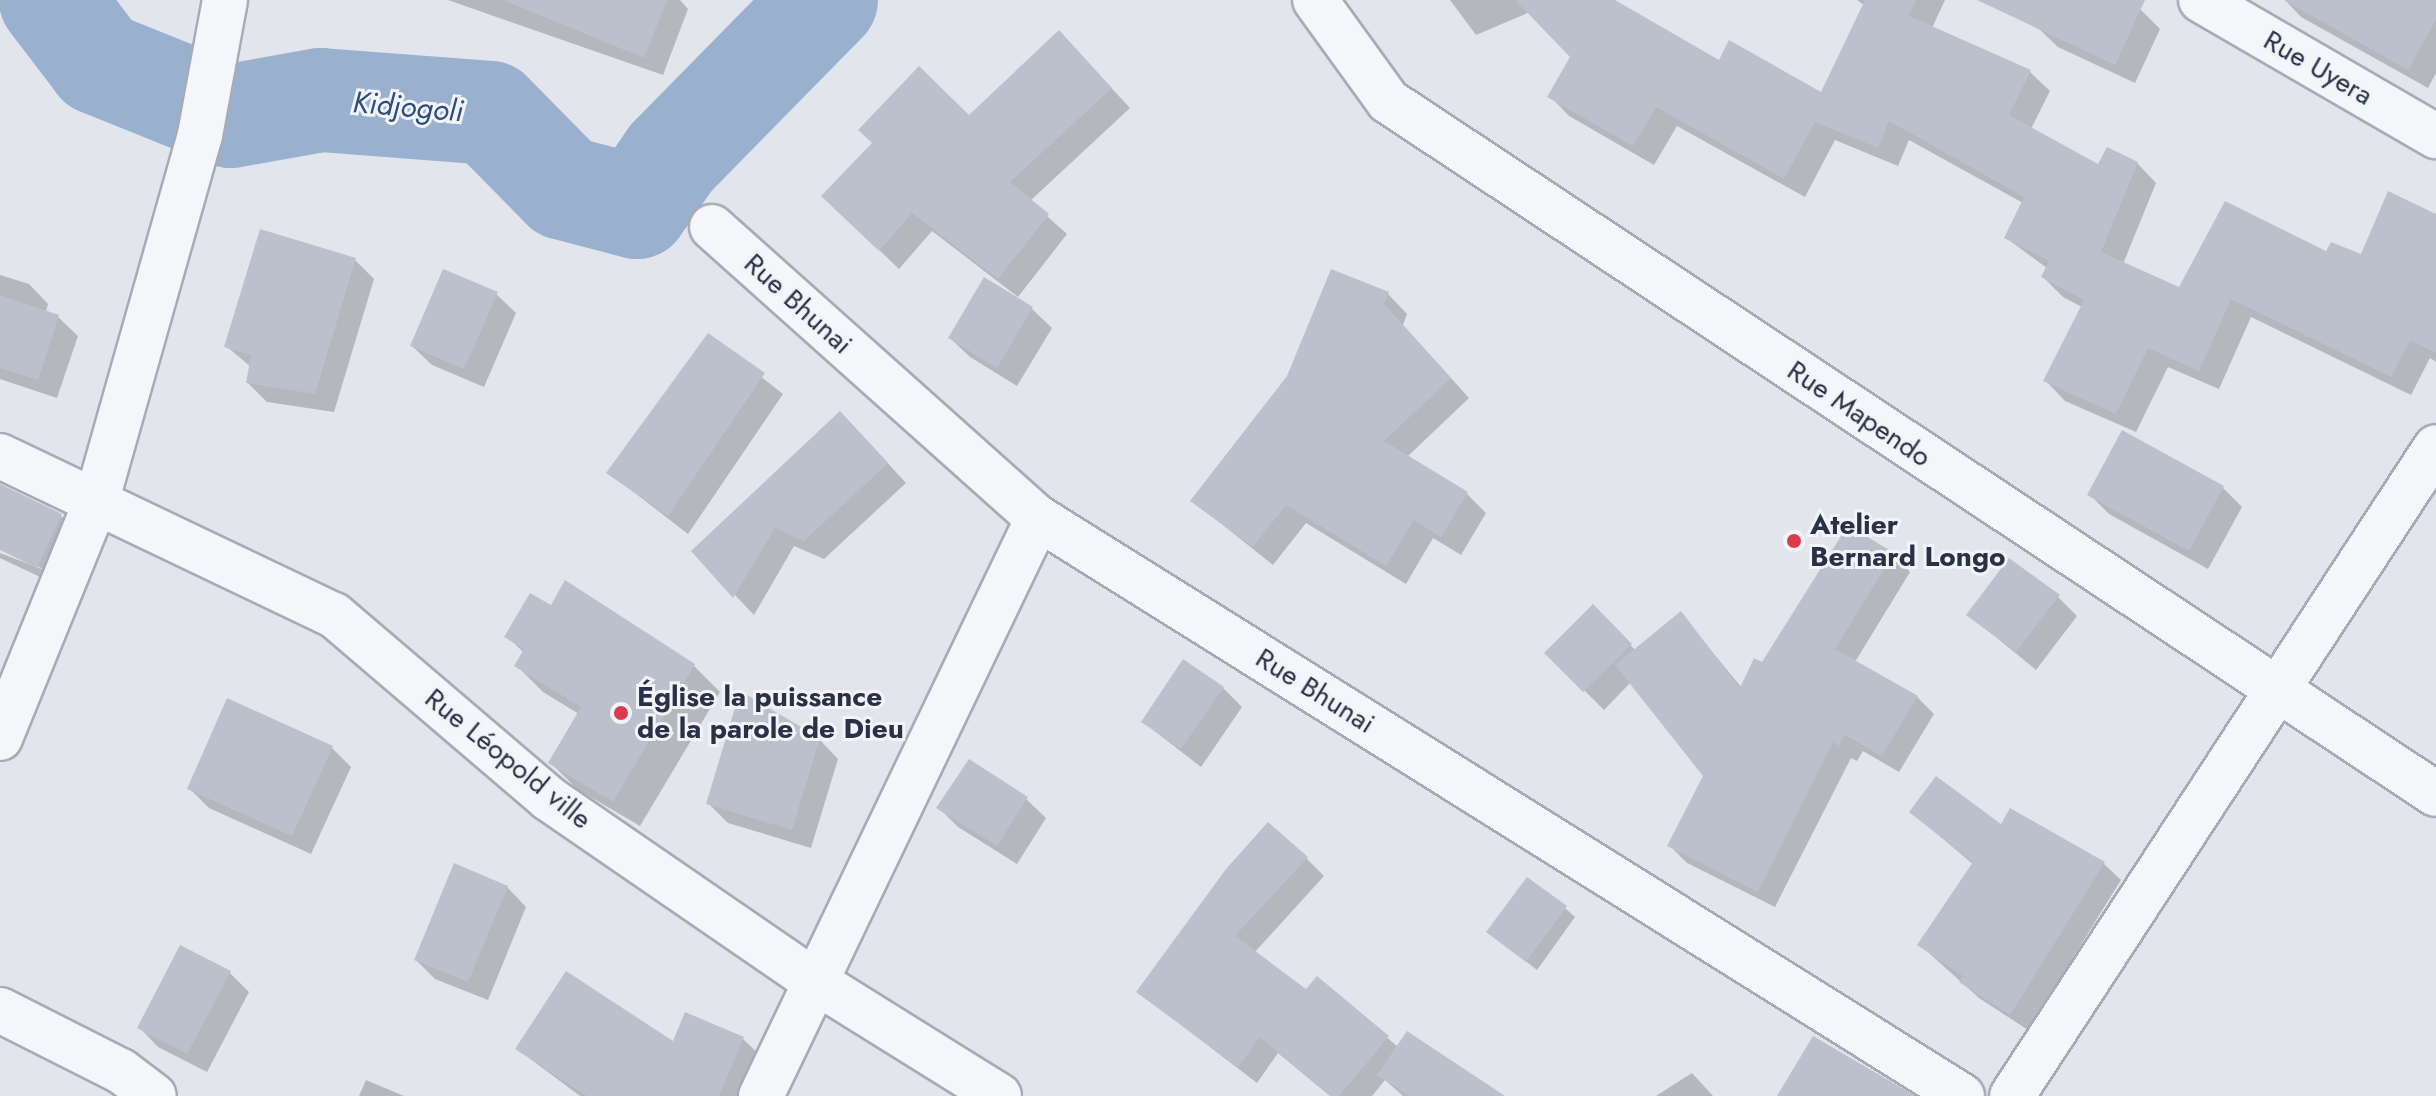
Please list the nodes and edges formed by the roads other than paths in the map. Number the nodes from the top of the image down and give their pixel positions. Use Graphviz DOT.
graph roads {
  1 [pos="225,0"];
  2 [pos="1315,0"];
  3 [pos="2201,0"];
  4 [pos="2436,136"];
  5 [pos="712,227"];
  6 [pos="2436,447"];
  7 [pos="0,456"];
  8 [pos="97,499"];
  9 [pos="1038,518"];
  10 [pos="2277,691"];
  11 [pos="0,738"];
  12 [pos="2436,794"];
  13 [pos="813,980"];
  14 [pos="0,1010"];
  15 [pos="154,1096"];
  16 [pos="761,1096"];
  17 [pos="999,1096"];
  18 [pos="1962,1096"];
  19 [pos="2012,1096"];
  1 -- 8 [label="street"];
  2 -- 10 [label="street, Rue Mapendo"];
  3 -- 4 [label="street, Rue Uyera"];
  5 -- 9 [label="street, Rue Bhunai"];
  6 -- 10 [label="street"];
  7 -- 8 [label="street, Rue Léopold ville"];
  8 -- 11 [label="street"];
  8 -- 13 [label="street, Rue Léopold ville"];
  9 -- 13 [label="street"];
  9 -- 18 [label="street, Rue Bhunai"];
  10 -- 12 [label="street, Rue Mapendo"];
  10 -- 19 [label="street"];
  13 -- 16 [label="street"];
  13 -- 17 [label="street, Rue Léopold ville"];
  14 -- 15 [label="street"];
}
